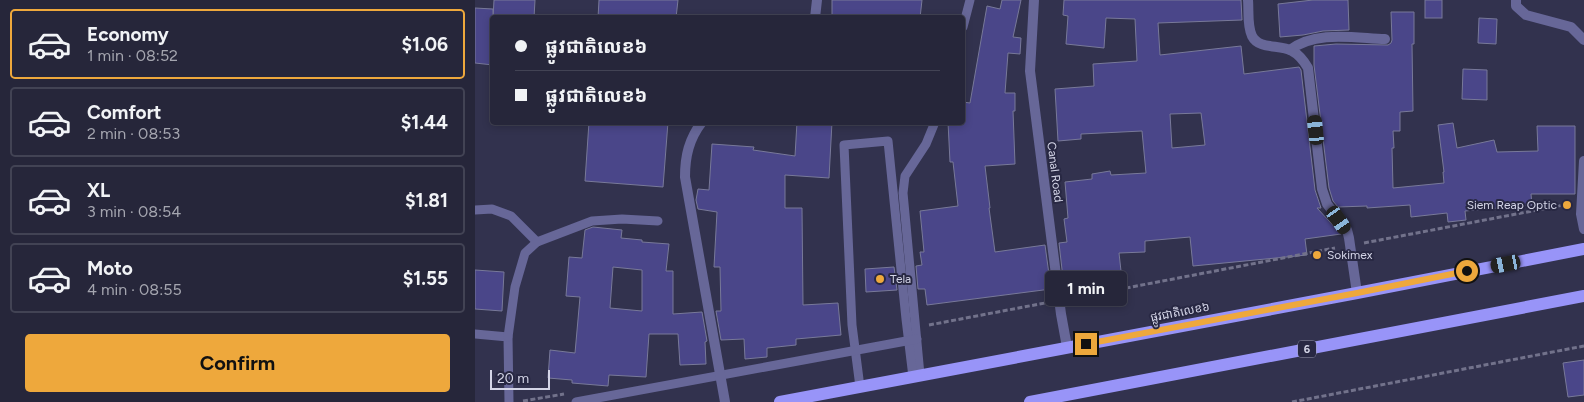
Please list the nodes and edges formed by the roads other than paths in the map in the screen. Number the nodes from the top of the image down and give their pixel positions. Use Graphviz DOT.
graph roads {
  1 [pos="817,0"];
  2 [pos="971,0"];
  3 [pos="1034,0"];
  4 [pos="1248,0"];
  5 [pos="1516,0"];
  6 [pos="815,15"];
  7 [pos="965,20"];
  8 [pos="1385,39"];
  9 [pos="1584,40"];
  10 [pos="1290,50"];
  11 [pos="700,125"];
  12 [pos="934,125"];
  13 [pos="1584,161"];
  14 [pos="475,210"];
  15 [pos="658,221"];
  16 [pos="1584,229"];
  17 [pos="537,242"];
  18 [pos="1584,249"];
  19 [pos="1357,293"];
  20 [pos="1584,296"];
  21 [pos="475,334"];
  22 [pos="508,337"];
  23 [pos="913,340"];
  24 [pos="1067,347"];
  25 [pos="855,350"];
  26 [pos="720,375"];
  27 [pos="917,376"];
  28 [pos="860,387"];
  29 [pos="509,402"];
  30 [pos="576,402"];
  31 [pos="725,402"];
  32 [pos="780,402"];
  33 [pos="1030,402"];
  1 -- 6 [label="street"];
  2 -- 7 [label="lane"];
  3 -- 24 [label="street, Canal Road"];
  4 -- 10 [label="street"];
  5 -- 9 [label="street"];
  8 -- 10 [label="street"];
  10 -- 19 [label="street"];
  11 -- 26 [label="street"];
  12 -- 23 [label="lane"];
  13 -- 16 [label="street"];
  14 -- 17 [label="lane"];
  15 -- 17 [label="lane"];
  17 -- 22 [label="lane"];
  18 -- 19 [label="main road, ផ្លូវជាតិលេខ៦"];
  19 -- 24 [label="main road, ផ្លូវជាតិលេខ៦"];
  20 -- 33 [label="main road, 6"];
  21 -- 22 [label="lane"];
  22 -- 29 [label="lane"];
  23 -- 25 [label="lane"];
  23 -- 25 [label="lane"];
  23 -- 27 [label="lane"];
  24 -- 27 [label="main road, ផ្លូវជាតិលេខ៦"];
  25 -- 26 [label="lane"];
  25 -- 28 [label="lane"];
  26 -- 30 [label="lane"];
  26 -- 31 [label="street"];
  27 -- 28 [label="main road, ផ្លូវជាតិលេខ៦"];
  28 -- 32 [label="main road, ផ្លូវជាតិលេខ៦"];
}
